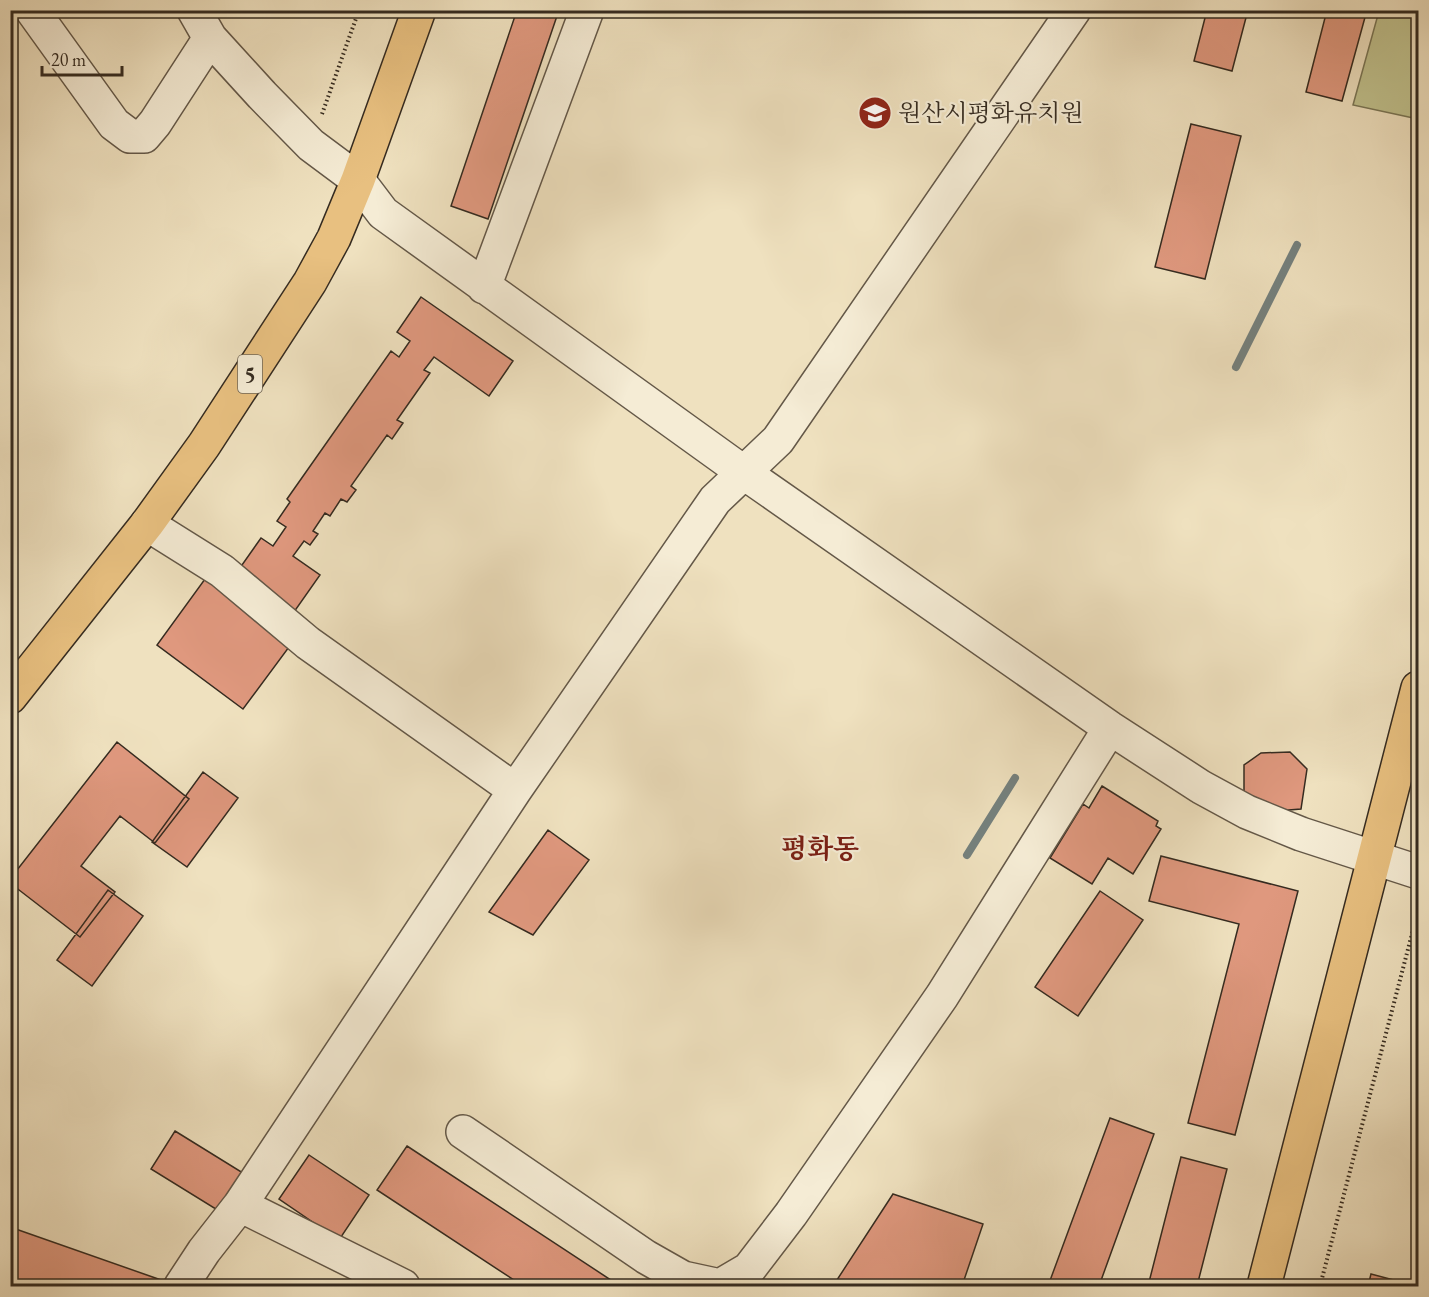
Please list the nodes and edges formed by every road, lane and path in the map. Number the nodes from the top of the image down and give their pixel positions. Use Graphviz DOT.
graph roads {
  1 [pos="32,10"];
  2 [pos="359,10"];
  3 [pos="419,10"];
  4 [pos="586,10"];
  5 [pos="1074,10"];
  6 [pos="202,24"];
  7 [pos="311,145"];
  8 [pos="358,180"];
  9 [pos="484,287"];
  10 [pos="743,472"];
  11 [pos="147,524"];
  12 [pos="1419,688"];
  13 [pos="10,697"];
  14 [pos="1110,728"];
  15 [pos="515,790"];
  16 [pos="1375,859"];
  17 [pos="1419,872"];
  18 [pos="1419,911"];
  19 [pos="463,1132"];
  20 [pos="240,1205"];
  21 [pos="181,1287"];
  22 [pos="403,1287"];
  23 [pos="1264,1287"];
  24 [pos="1320,1287"];
  1 -- 6 [label="street"];
  2 -- 7 [label="path"];
  3 -- 8 [label="main road, 5"];
  4 -- 9 [label="street"];
  5 -- 10 [label="street"];
  6 -- 7 [label="street"];
  7 -- 8 [label="street"];
  8 -- 9 [label="street"];
  8 -- 11 [label="main road, 5"];
  9 -- 10 [label="street"];
  10 -- 14 [label="street"];
  10 -- 15 [label="street"];
  11 -- 13 [label="main road, 5"];
  11 -- 15 [label="street"];
  12 -- 16 [label="main road"];
  14 -- 16 [label="street"];
  14 -- 19 [label="street"];
  15 -- 20 [label="street"];
  16 -- 17 [label="street"];
  16 -- 23 [label="main road"];
  18 -- 24 [label="path"];
  20 -- 21 [label="street"];
  20 -- 22 [label="street"];
}
